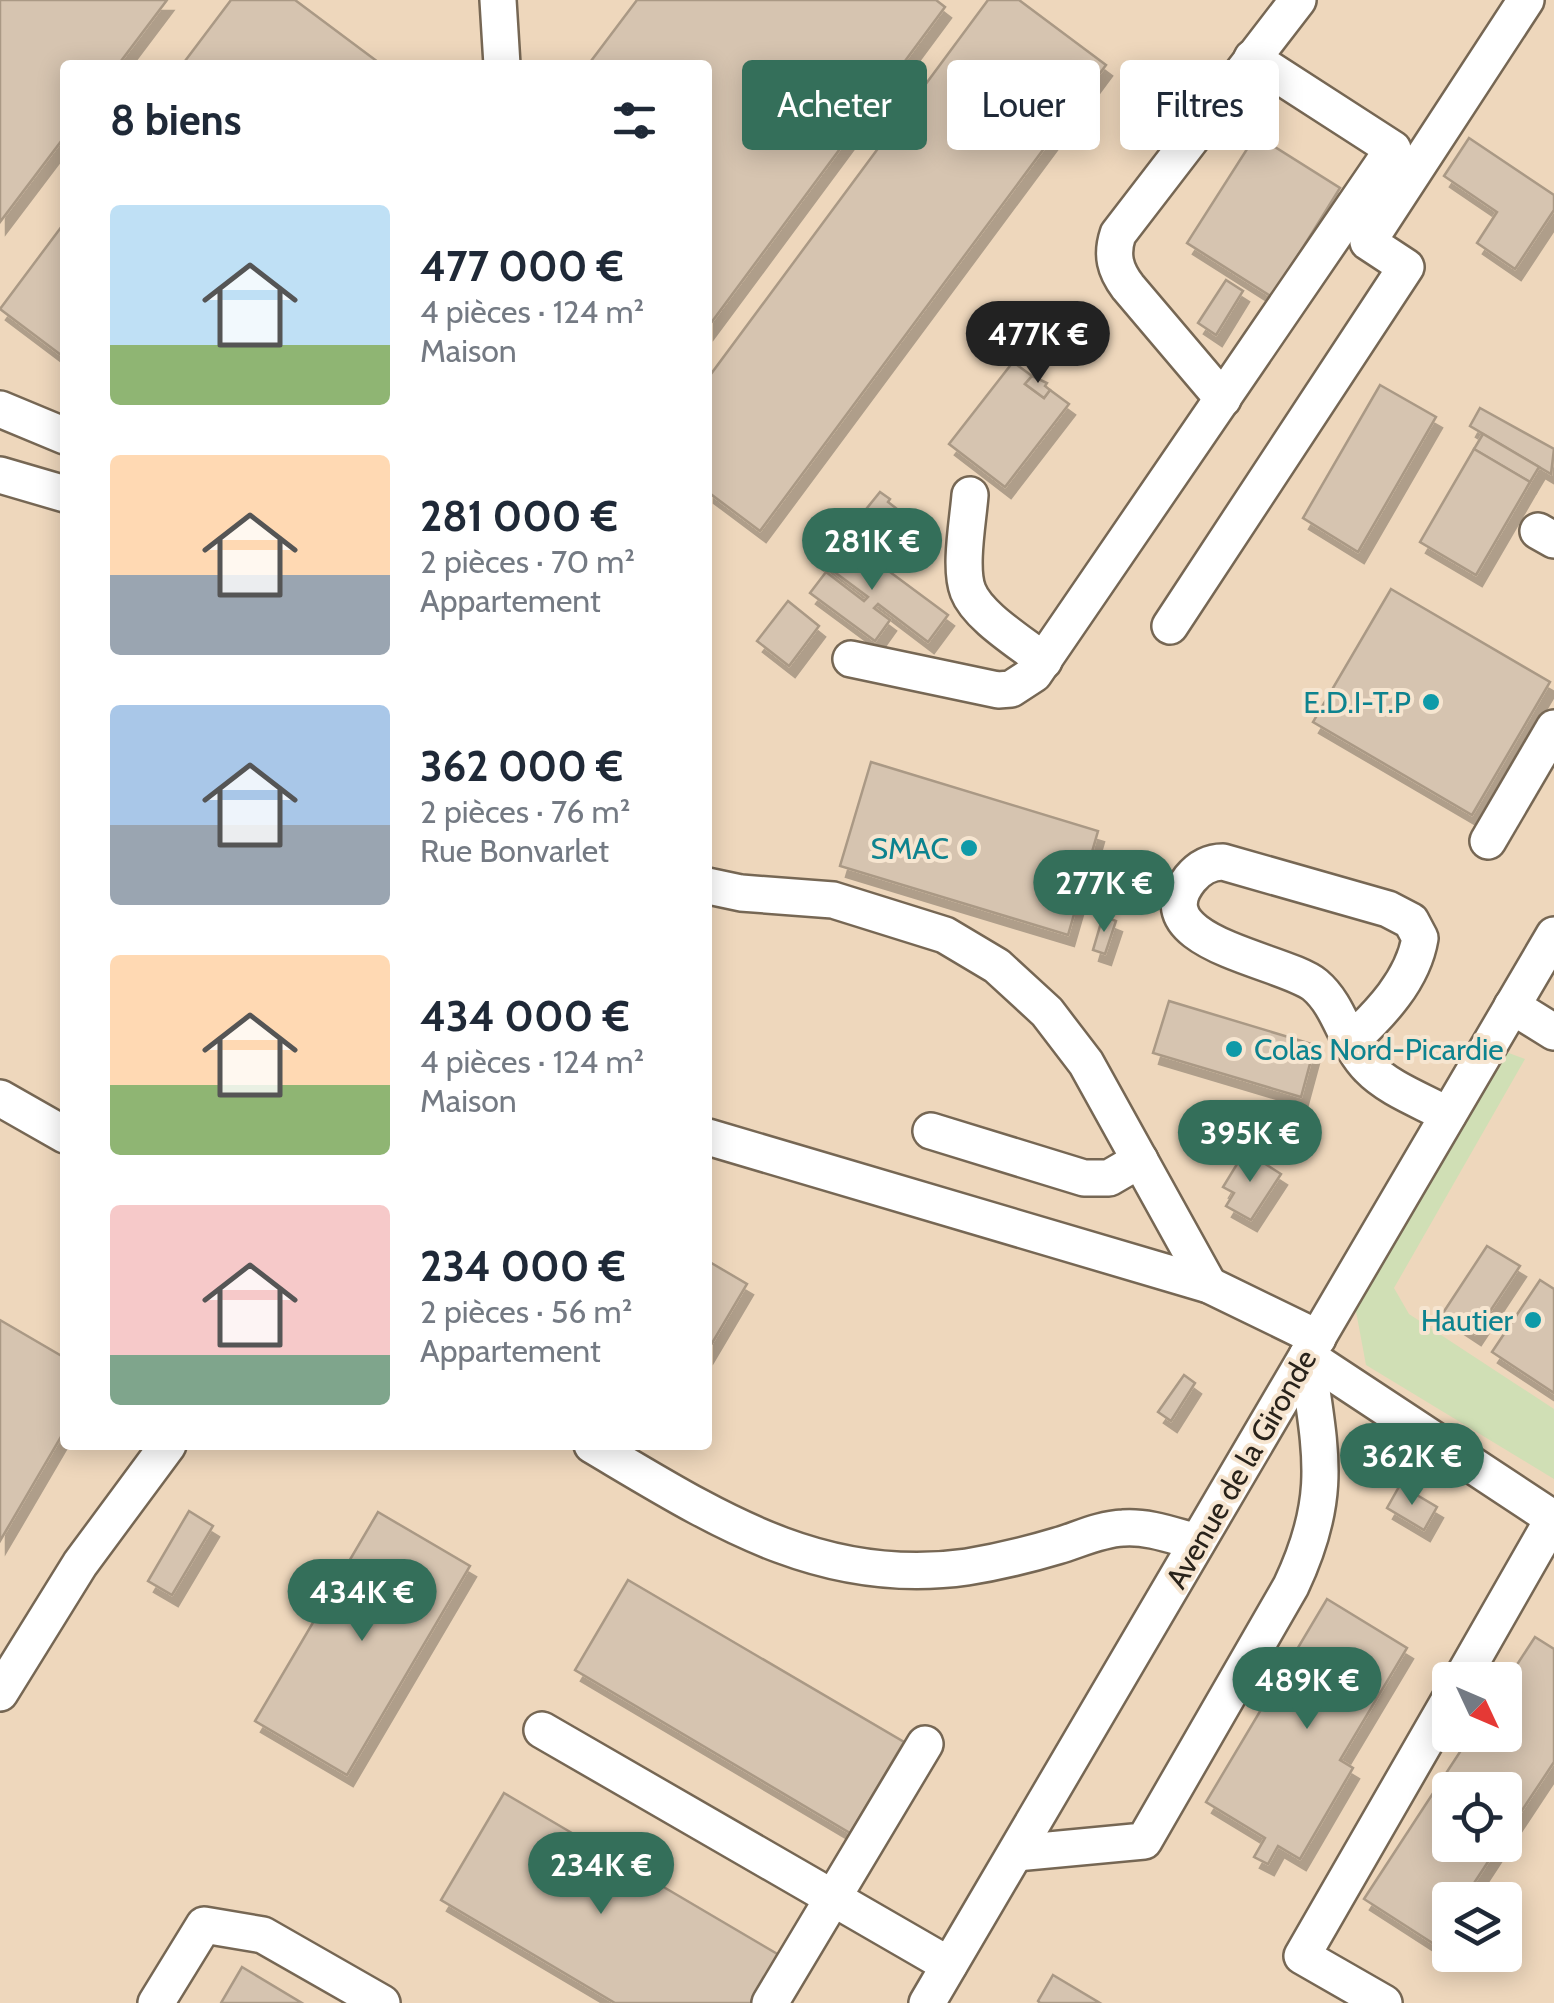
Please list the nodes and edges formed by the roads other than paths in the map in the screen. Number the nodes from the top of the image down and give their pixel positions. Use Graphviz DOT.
graph roads {
  1 [pos="498,0"];
  2 [pos="1298,0"];
  3 [pos="1526,0"];
  4 [pos="1554,19"];
  5 [pos="1252,58"];
  6 [pos="502,60"];
  7 [pos="1223,399"];
  8 [pos="0,408"];
  9 [pos="60,434"];
  10 [pos="0,474"];
  11 [pos="60,492"];
  12 [pos="970,495"];
  13 [pos="1170,626"];
  14 [pos="851,659"];
  15 [pos="1044,661"];
  16 [pos="1554,728"];
  17 [pos="1544,768"];
  18 [pos="1488,841"];
  19 [pos="712,887"];
  20 [pos="1554,935"];
  21 [pos="1512,1006"];
  22 [pos="1554,1032"];
  23 [pos="1350,1041"];
  24 [pos="0,1098"];
  25 [pos="1448,1116"];
  26 [pos="931,1131"];
  27 [pos="60,1133"];
  28 [pos="712,1137"];
  29 [pos="1140,1160"];
  30 [pos="1208,1285"];
  31 [pos="1312,1347"];
  32 [pos="164,1450"];
  33 [pos="601,1450"];
  34 [pos="1554,1519"];
  35 [pos="1197,1542"];
  36 [pos="1471,1662"];
  37 [pos="0,1693"];
  38 [pos="1432,1729"];
  39 [pos="542,1730"];
  40 [pos="924,1744"];
  41 [pos="1016,1852"];
  42 [pos="833,1898"];
  43 [pos="949,1965"];
  44 [pos="156,2003"];
  45 [pos="382,2003"];
  46 [pos="770,2003"];
  47 [pos="927,2003"];
  48 [pos="1384,2003"];
  1 -- 6 [label="street"];
  2 -- 5 [label="street"];
  3 -- 4 [label="street"];
  3 -- 13 [label="street"];
  5 -- 7 [label="street"];
  5 -- 7 [label="street"];
  7 -- 15 [label="street"];
  8 -- 9 [label="street"];
  10 -- 11 [label="street"];
  12 -- 15 [label="street"];
  14 -- 15 [label="street"];
  16 -- 17 [label="street"];
  17 -- 18 [label="street"];
  19 -- 29 [label="street"];
  20 -- 21 [label="street, Avenue de la Gironde"];
  21 -- 22 [label="street"];
  21 -- 25 [label="street, Avenue de la Gironde"];
  23 -- 23 [label="street"];
  23 -- 25 [label="street"];
  24 -- 27 [label="street"];
  25 -- 31 [label="street, Avenue de la Gironde"];
  26 -- 29 [label="street"];
  28 -- 30 [label="street"];
  29 -- 30 [label="street"];
  30 -- 31 [label="street"];
  31 -- 34 [label="street"];
  31 -- 35 [label="street, Avenue de la Gironde"];
  31 -- 41 [label="street"];
  32 -- 37 [label="street"];
  33 -- 35 [label="street"];
  34 -- 36 [label="street"];
  35 -- 41 [label="street, Avenue de la Gironde"];
  38 -- 48 [label="street"];
  39 -- 42 [label="street"];
  40 -- 42 [label="street"];
  41 -- 43 [label="street, Avenue de la Gironde"];
  42 -- 43 [label="street"];
  42 -- 46 [label="street"];
  43 -- 47 [label="street, Avenue de la Gironde"];
  44 -- 45 [label="street"];
}
